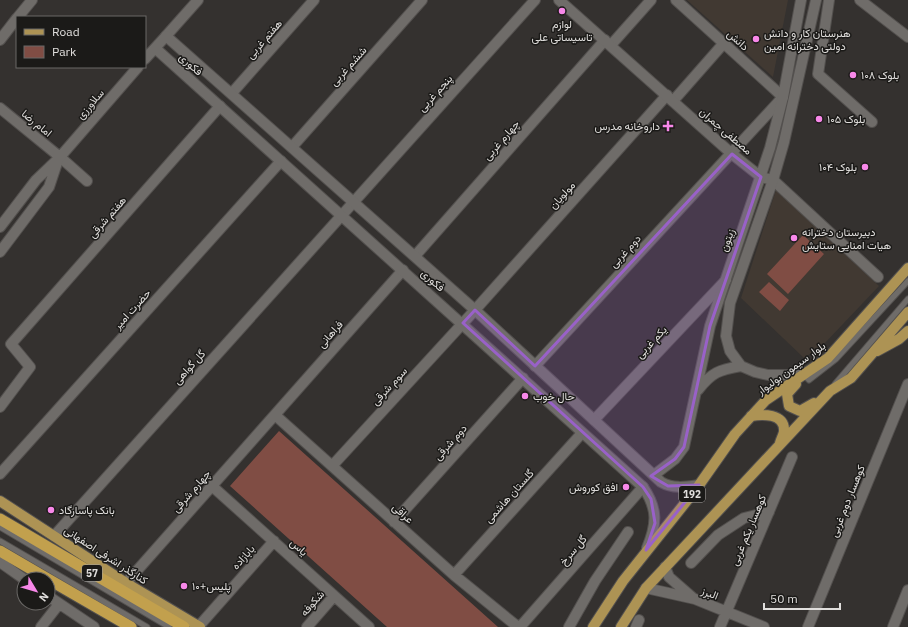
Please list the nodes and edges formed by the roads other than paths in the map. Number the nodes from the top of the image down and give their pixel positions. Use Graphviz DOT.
graph roads {
  1 [pos="32,0"];
  2 [pos="198,0"];
  3 [pos="314,0"];
  4 [pos="422,0"];
  5 [pos="535,0"];
  6 [pos="559,0"];
  7 [pos="650,0"];
  8 [pos="676,0"];
  9 [pos="801,0"];
  10 [pos="816,0"];
  11 [pos="829,0"];
  12 [pos="860,0"];
  13 [pos="20,16"];
  14 [pos="16,20"];
  15 [pos="166,36"];
  16 [pos="908,37"];
  17 [pos="0,40"];
  18 [pos="608,43"];
  19 [pos="724,43"];
  20 [pos="155,48"];
  21 [pos="146,58"];
  22 [pos="137,68"];
  23 [pos="232,94"];
  24 [pos="783,97"];
  25 [pos="670,98"];
  26 [pos="220,106"];
  27 [pos="0,108"];
  28 [pos="872,122"];
  29 [pos="292,147"];
  30 [pos="732,154"];
  31 [pos="60,157"];
  32 [pos="281,161"];
  33 [pos="761,177"];
  34 [pos="773,180"];
  35 [pos="87,181"];
  36 [pos="353,202"];
  37 [pos="342,215"];
  38 [pos="0,227"];
  39 [pos="0,252"];
  40 [pos="415,256"];
  41 [pos="908,268"];
  42 [pos="403,270"];
  43 [pos="878,277"];
  44 [pos="726,280"];
  45 [pos="908,281"];
  46 [pos="908,299"];
  47 [pos="475,310"];
  48 [pos="908,312"];
  49 [pos="463,323"];
  50 [pos="908,331"];
  51 [pos="904,339"];
  52 [pos="871,354"];
  53 [pos="535,366"];
  54 [pos="741,366"];
  55 [pos="804,375"];
  56 [pos="523,378"];
  57 [pos="908,384"];
  58 [pos="697,390"];
  59 [pos="830,392"];
  60 [pos="0,407"];
  61 [pos="275,415"];
  62 [pos="751,416"];
  63 [pos="594,420"];
  64 [pos="582,433"];
  65 [pos="778,446"];
  66 [pos="792,457"];
  67 [pos="332,466"];
  68 [pos="0,474"];
  69 [pos="654,475"];
  70 [pos="699,485"];
  71 [pos="212,486"];
  72 [pos="643,487"];
  73 [pos="0,501"];
  74 [pos="769,512"];
  75 [pos="0,519"];
  76 [pos="394,522"];
  77 [pos="0,527"];
  78 [pos="628,532"];
  79 [pos="54,536"];
  80 [pos="0,541"];
  81 [pos="274,541"];
  82 [pos="646,550"];
  83 [pos="0,551"];
  84 [pos="0,562"];
  85 [pos="691,563"];
  86 [pos="665,567"];
  87 [pos="34,571"];
  88 [pos="16,573"];
  89 [pos="454,574"];
  90 [pos="126,583"];
  91 [pos="56,584"];
  92 [pos="646,588"];
  93 [pos="908,590"];
  94 [pos="334,596"];
  95 [pos="694,599"];
  96 [pos="56,602"];
  97 [pos="59,604"];
  98 [pos="727,612"];
  99 [pos="41,627"];
  100 [pos="94,627"];
  101 [pos="131,627"];
  102 [pos="147,627"];
  103 [pos="168,627"];
  104 [pos="184,627"];
  105 [pos="199,627"];
  106 [pos="307,627"];
  107 [pos="369,627"];
  108 [pos="519,627"];
  109 [pos="569,627"];
  110 [pos="593,627"];
  111 [pos="620,627"];
  112 [pos="720,627"];
  113 [pos="764,627"];
  114 [pos="808,627"];
  115 [pos="893,627"];
  1 -- 13 [label="street"];
  2 -- 15 [label="street"];
  3 -- 23 [label="street, هفتم غربی"];
  4 -- 29 [label="street, ششم غربی"];
  5 -- 36 [label="street, پنجم غربی"];
  6 -- 18 [label="street, مصطفی چمران"];
  7 -- 18 [label="street, چهارم غربی"];
  8 -- 19 [label="street, دانش"];
  9 -- 24 [label="street, زیتون"];
  10 -- 34 [label="street"];
  11 -- 28 [label="street"];
  12 -- 16 [label="street"];
  14 -- 17 [label="street"];
  15 -- 20 [label="street"];
  15 -- 23 [label="street, فکوری"];
  18 -- 25 [label="street, مصطفی چمران"];
  18 -- 40 [label="street, چهارم غربی"];
  19 -- 24 [label="street, دانش"];
  19 -- 25 [label="street, مولویان"];
  20 -- 21 [label="street"];
  20 -- 26 [label="street, فکوری"];
  22 -- 31 [label="street, سلاورزی"];
  23 -- 29 [label="street, فکوری"];
  24 -- 30 [label="street, دوم غربی"];
  24 -- 33 [label="street, زیتون"];
  25 -- 30 [label="street, مصطفی چمران"];
  25 -- 47 [label="street, مولویان"];
  26 -- 32 [label="street, فکوری"];
  26 -- 60 [label="street, هفتم شرقی"];
  27 -- 31 [label="street, امام رضا"];
  29 -- 36 [label="street, فکوری"];
  30 -- 33 [label="street, مصطفی چمران"];
  30 -- 53 [label="street, دوم غربی"];
  31 -- 35 [label="street, امام رضا"];
  31 -- 38 [label="street, سلاورزی"];
  31 -- 39 [label="street, سلاورزی"];
  32 -- 37 [label="street, فکوری"];
  32 -- 68 [label="street, حضرت امیر"];
  33 -- 34 [label="street, مصطفی چمران"];
  33 -- 44 [label="street, زیتون"];
  34 -- 43 [label="street, مصطفی چمران"];
  34 -- 54 [label="street"];
  36 -- 37 [label="street, پنجم غربی"];
  36 -- 40 [label="street, فکوری"];
  37 -- 42 [label="street, فکوری"];
  37 -- 79 [label="street, گل گواهی"];
  40 -- 47 [label="street, فکوری"];
  41 -- 55 [label="main road, بلوار سیمون بولیوار / 192"];
  42 -- 49 [label="street, فکوری"];
  42 -- 61 [label="street, فراهانی"];
  44 -- 58 [label="street, زیتون"];
  44 -- 63 [label="street, یکم غربی"];
  45 -- 55 [label="lane"];
  46 -- 59 [label="lane"];
  47 -- 49 [label="street, مولویان"];
  47 -- 53 [label="street, فکوری"];
  48 -- 52 [label="main road, 192"];
  49 -- 56 [label="street, فکوری"];
  49 -- 67 [label="street, سوم شرقی"];
  50 -- 51 [label="main road"];
  51 -- 52 [label="main road"];
  52 -- 59 [label="main road, 192"];
  53 -- 63 [label="street, فکوری"];
  54 -- 55 [label="street"];
  54 -- 58 [label="street"];
  55 -- 59 [label="main road"];
  55 -- 62 [label="main road, بلوار سیمون بولیوار / 192"];
  56 -- 64 [label="street, فکوری"];
  56 -- 76 [label="street, دوم شرقی"];
  57 -- 114 [label="street, کوهسار دوم غربی"];
  58 -- 69 [label="street, زیتون"];
  59 -- 65 [label="main road, 192"];
  61 -- 67 [label="street, عراقی"];
  61 -- 71 [label="street, چهارم شرقی"];
  62 -- 65 [label="main road"];
  62 -- 70 [label="main road, بلوار سیمون بولیوار / 192"];
  63 -- 69 [label="street, فکوری"];
  64 -- 72 [label="street, فکوری"];
  64 -- 89 [label="street, گلستان هاشمی"];
  65 -- 86 [label="main road, 192"];
  66 -- 74 [label="street, کوهسار یکم غربی"];
  67 -- 76 [label="street, عراقی"];
  69 -- 70 [label="street, فکوری"];
  70 -- 82 [label="main road, بلوار سیمون بولیوار / 192"];
  71 -- 81 [label="street, یاس"];
  71 -- 90 [label="street, چهارم شرقی"];
  72 -- 82 [label="street, فکوری"];
  72 -- 108 [label="street, گل سرخ"];
  73 -- 79 [label="main road, کنارگذر اشرفی اصفهانی"];
  74 -- 85 [label="street"];
  74 -- 98 [label="street, کوهسار یکم غربی"];
  75 -- 104 [label="highway, 57"];
  76 -- 89 [label="street, عراقی"];
  77 -- 103 [label="lane"];
  78 -- 109 [label="street"];
  79 -- 90 [label="main road, کنارگذر اشرفی اصفهانی"];
  80 -- 102 [label="lane"];
  81 -- 94 [label="street, یاس"];
  81 -- 105 [label="street, بابازاده"];
  82 -- 110 [label="main road, بلوار سیمون بولیوار / 192"];
  83 -- 87 [label="highway, 57"];
  84 -- 88 [label="street"];
  86 -- 92 [label="main road, 192"];
  86 -- 95 [label="street"];
  89 -- 108 [label="street, عراقی"];
  90 -- 105 [label="main road, کنارگذر اشرفی اصفهانی"];
  91 -- 101 [label="highway, 57"];
  92 -- 95 [label="street, البرز"];
  92 -- 111 [label="main road, 192"];
  93 -- 115 [label="street"];
  94 -- 106 [label="street, شکوفه"];
  94 -- 107 [label="street, یاس"];
  95 -- 98 [label="street, البرز"];
  96 -- 97 [label="street"];
  97 -- 99 [label="street"];
  97 -- 100 [label="street"];
  98 -- 112 [label="street, کوهسار یکم غربی"];
  98 -- 113 [label="street, البرز"];
}
